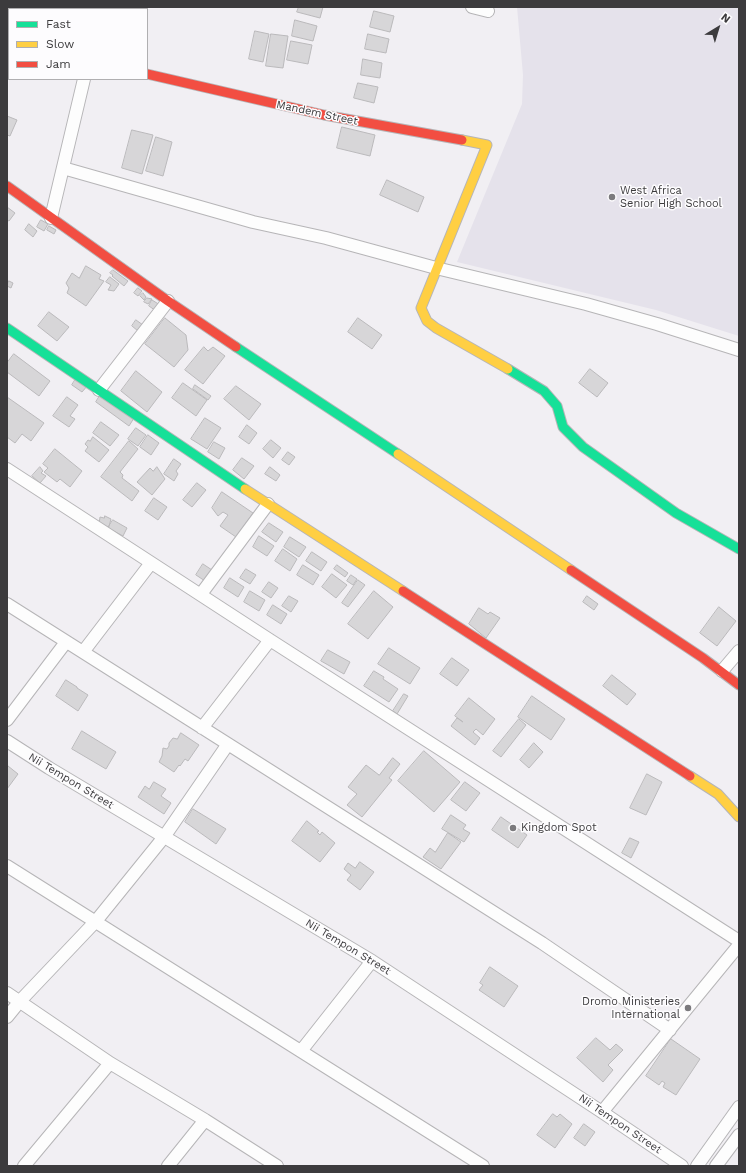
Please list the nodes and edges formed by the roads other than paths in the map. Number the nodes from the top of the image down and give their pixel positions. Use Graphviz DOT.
graph roads {
  1 [pos="472,7"];
  2 [pos="488,11"];
  3 [pos="148,74"];
  4 [pos="84,80"];
  5 [pos="63,168"];
  6 [pos="7,186"];
  7 [pos="51,218"];
  8 [pos="436,268"];
  9 [pos="168,301"];
  10 [pos="7,328"];
  11 [pos="739,350"];
  12 [pos="99,390"];
  13 [pos="7,469"];
  14 [pos="268,504"];
  15 [pos="739,549"];
  16 [pos="151,563"];
  17 [pos="201,594"];
  18 [pos="7,604"];
  19 [pos="270,640"];
  20 [pos="66,642"];
  21 [pos="739,651"];
  22 [pos="83,652"];
  23 [pos="722,671"];
  24 [pos="739,685"];
  25 [pos="7,720"];
  26 [pos="202,728"];
  27 [pos="7,742"];
  28 [pos="228,744"];
  29 [pos="739,817"];
  30 [pos="164,836"];
  31 [pos="7,866"];
  32 [pos="96,922"];
  33 [pos="739,941"];
  34 [pos="739,945"];
  35 [pos="372,961"];
  36 [pos="7,993"];
  37 [pos="20,1001"];
  38 [pos="7,1017"];
  39 [pos="670,1030"];
  40 [pos="301,1051"];
  41 [pos="110,1063"];
  42 [pos="739,1107"];
  43 [pos="602,1112"];
  44 [pos="205,1120"];
  45 [pos="739,1135"];
  46 [pos="24,1166"];
  47 [pos="168,1166"];
  48 [pos="277,1166"];
  49 [pos="483,1166"];
  50 [pos="682,1166"];
  51 [pos="697,1166"];
  52 [pos="716,1166"];
  1 -- 2 [label="street"];
  3 -- 8 [label="street, Mandem Street"];
  4 -- 5 [label="street"];
  5 -- 7 [label="street"];
  5 -- 8 [label="street"];
  6 -- 7 [label="street"];
  7 -- 9 [label="street"];
  8 -- 11 [label="street"];
  8 -- 15 [label="street"];
  9 -- 12 [label="street"];
  9 -- 23 [label="street"];
  10 -- 12 [label="street"];
  12 -- 14 [label="street"];
  13 -- 16 [label="street"];
  14 -- 17 [label="street"];
  14 -- 29 [label="street"];
  16 -- 17 [label="street"];
  16 -- 22 [label="street"];
  17 -- 19 [label="street"];
  18 -- 20 [label="street"];
  19 -- 26 [label="street"];
  19 -- 33 [label="street"];
  20 -- 22 [label="street"];
  20 -- 25 [label="street"];
  21 -- 23 [label="street"];
  22 -- 26 [label="street"];
  23 -- 24 [label="street"];
  26 -- 28 [label="street"];
  27 -- 30 [label="street, Nii Tempon Street"];
  28 -- 30 [label="street"];
  28 -- 39 [label="street"];
  30 -- 32 [label="street"];
  30 -- 35 [label="street, Nii Tempon Street"];
  31 -- 32 [label="street"];
  32 -- 37 [label="street"];
  32 -- 40 [label="street"];
  34 -- 39 [label="street"];
  35 -- 40 [label="street"];
  35 -- 43 [label="street, Nii Tempon Street"];
  36 -- 37 [label="street"];
  37 -- 38 [label="street"];
  37 -- 41 [label="street"];
  39 -- 43 [label="street"];
  40 -- 49 [label="street"];
  41 -- 44 [label="street"];
  41 -- 46 [label="street"];
  42 -- 51 [label="street"];
  43 -- 50 [label="street, Nii Tempon Street"];
  44 -- 47 [label="street"];
  44 -- 48 [label="street"];
  45 -- 52 [label="street"];
}
